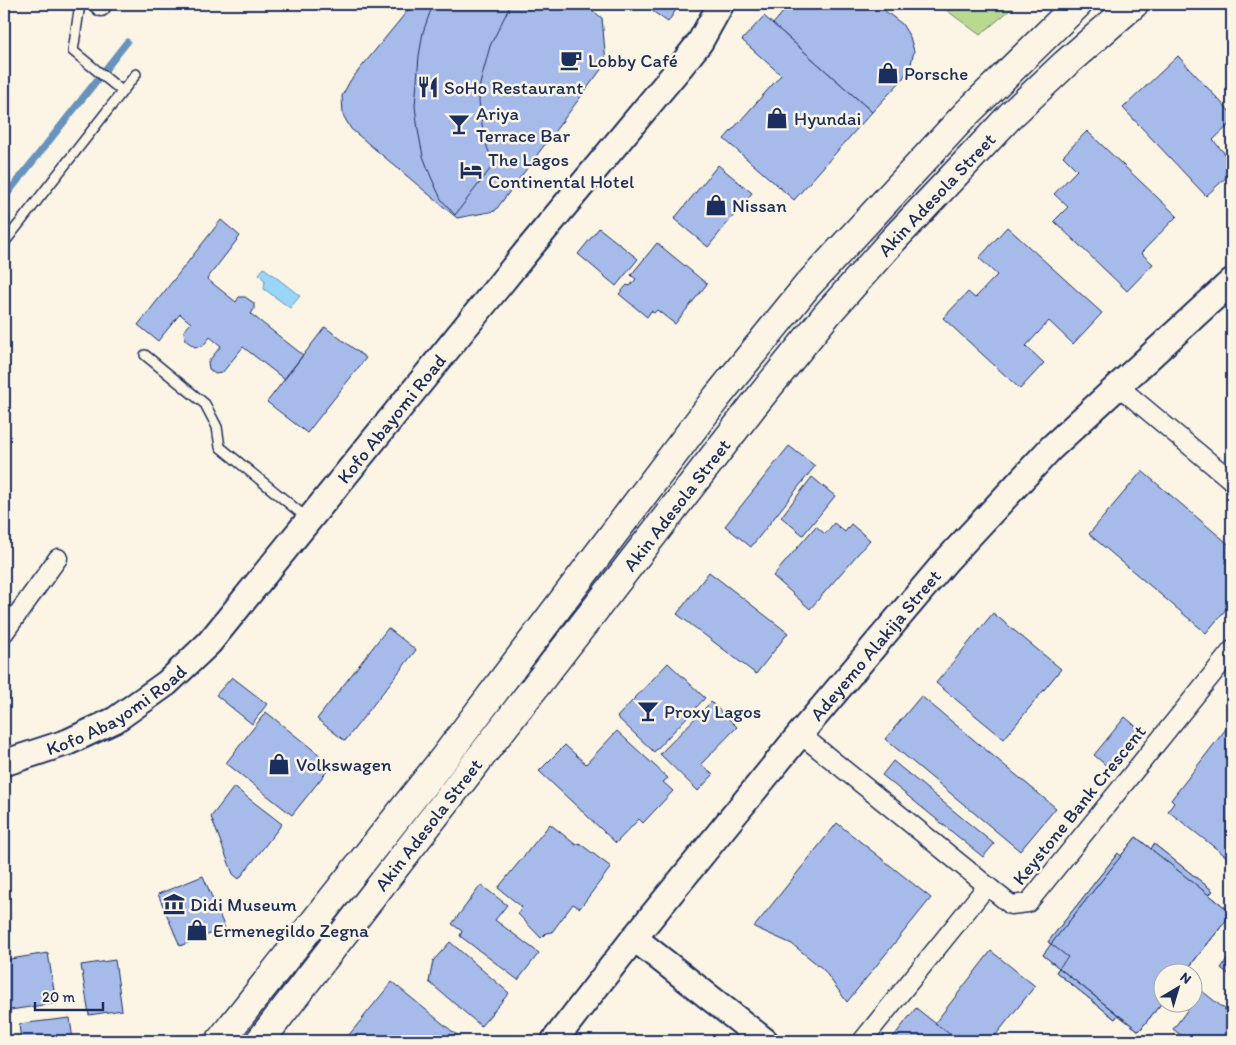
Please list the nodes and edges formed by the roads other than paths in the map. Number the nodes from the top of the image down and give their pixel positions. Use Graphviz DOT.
graph roads {
  1 [pos="80,4"];
  2 [pos="722,4"];
  3 [pos="1078,4"];
  4 [pos="1134,4"];
  5 [pos="136,74"];
  6 [pos="122,90"];
  7 [pos="4,243"];
  8 [pos="1232,281"];
  9 [pos="144,355"];
  10 [pos="1118,386"];
  11 [pos="1232,481"];
  12 [pos="309,520"];
  13 [pos="58,558"];
  14 [pos="4,633"];
  15 [pos="1232,650"];
  16 [pos="800,734"];
  17 [pos="4,763"];
  18 [pos="987,886"];
  19 [pos="634,938"];
  20 [pos="220,1041"];
  21 [pos="260,1041"];
  22 [pos="554,1041"];
  23 [pos="766,1041"];
  24 [pos="862,1041"];
  1 -- 6 [label="lane"];
  2 -- 12 [label="street, Kofo Abayomi Road"];
  3 -- 20 [label="main road, Akin Adesola Street"];
  4 -- 21 [label="main road, Akin Adesola Street"];
  5 -- 6 [label="lane"];
  6 -- 7 [label="lane"];
  8 -- 10 [label="street, Adeyemo Alakija Street"];
  9 -- 12 [label="lane"];
  10 -- 11 [label="street"];
  10 -- 16 [label="street, Adeyemo Alakija Street"];
  12 -- 17 [label="street, Kofo Abayomi Road"];
  13 -- 14 [label="street"];
  15 -- 18 [label="street, Keystone Bank Crescent"];
  16 -- 18 [label="street, Keystone Bank Crescent"];
  16 -- 19 [label="street, Adeyemo Alakija Street"];
  18 -- 24 [label="street"];
  19 -- 22 [label="street, Adeyemo Alakija Street"];
  19 -- 23 [label="street"];
}
